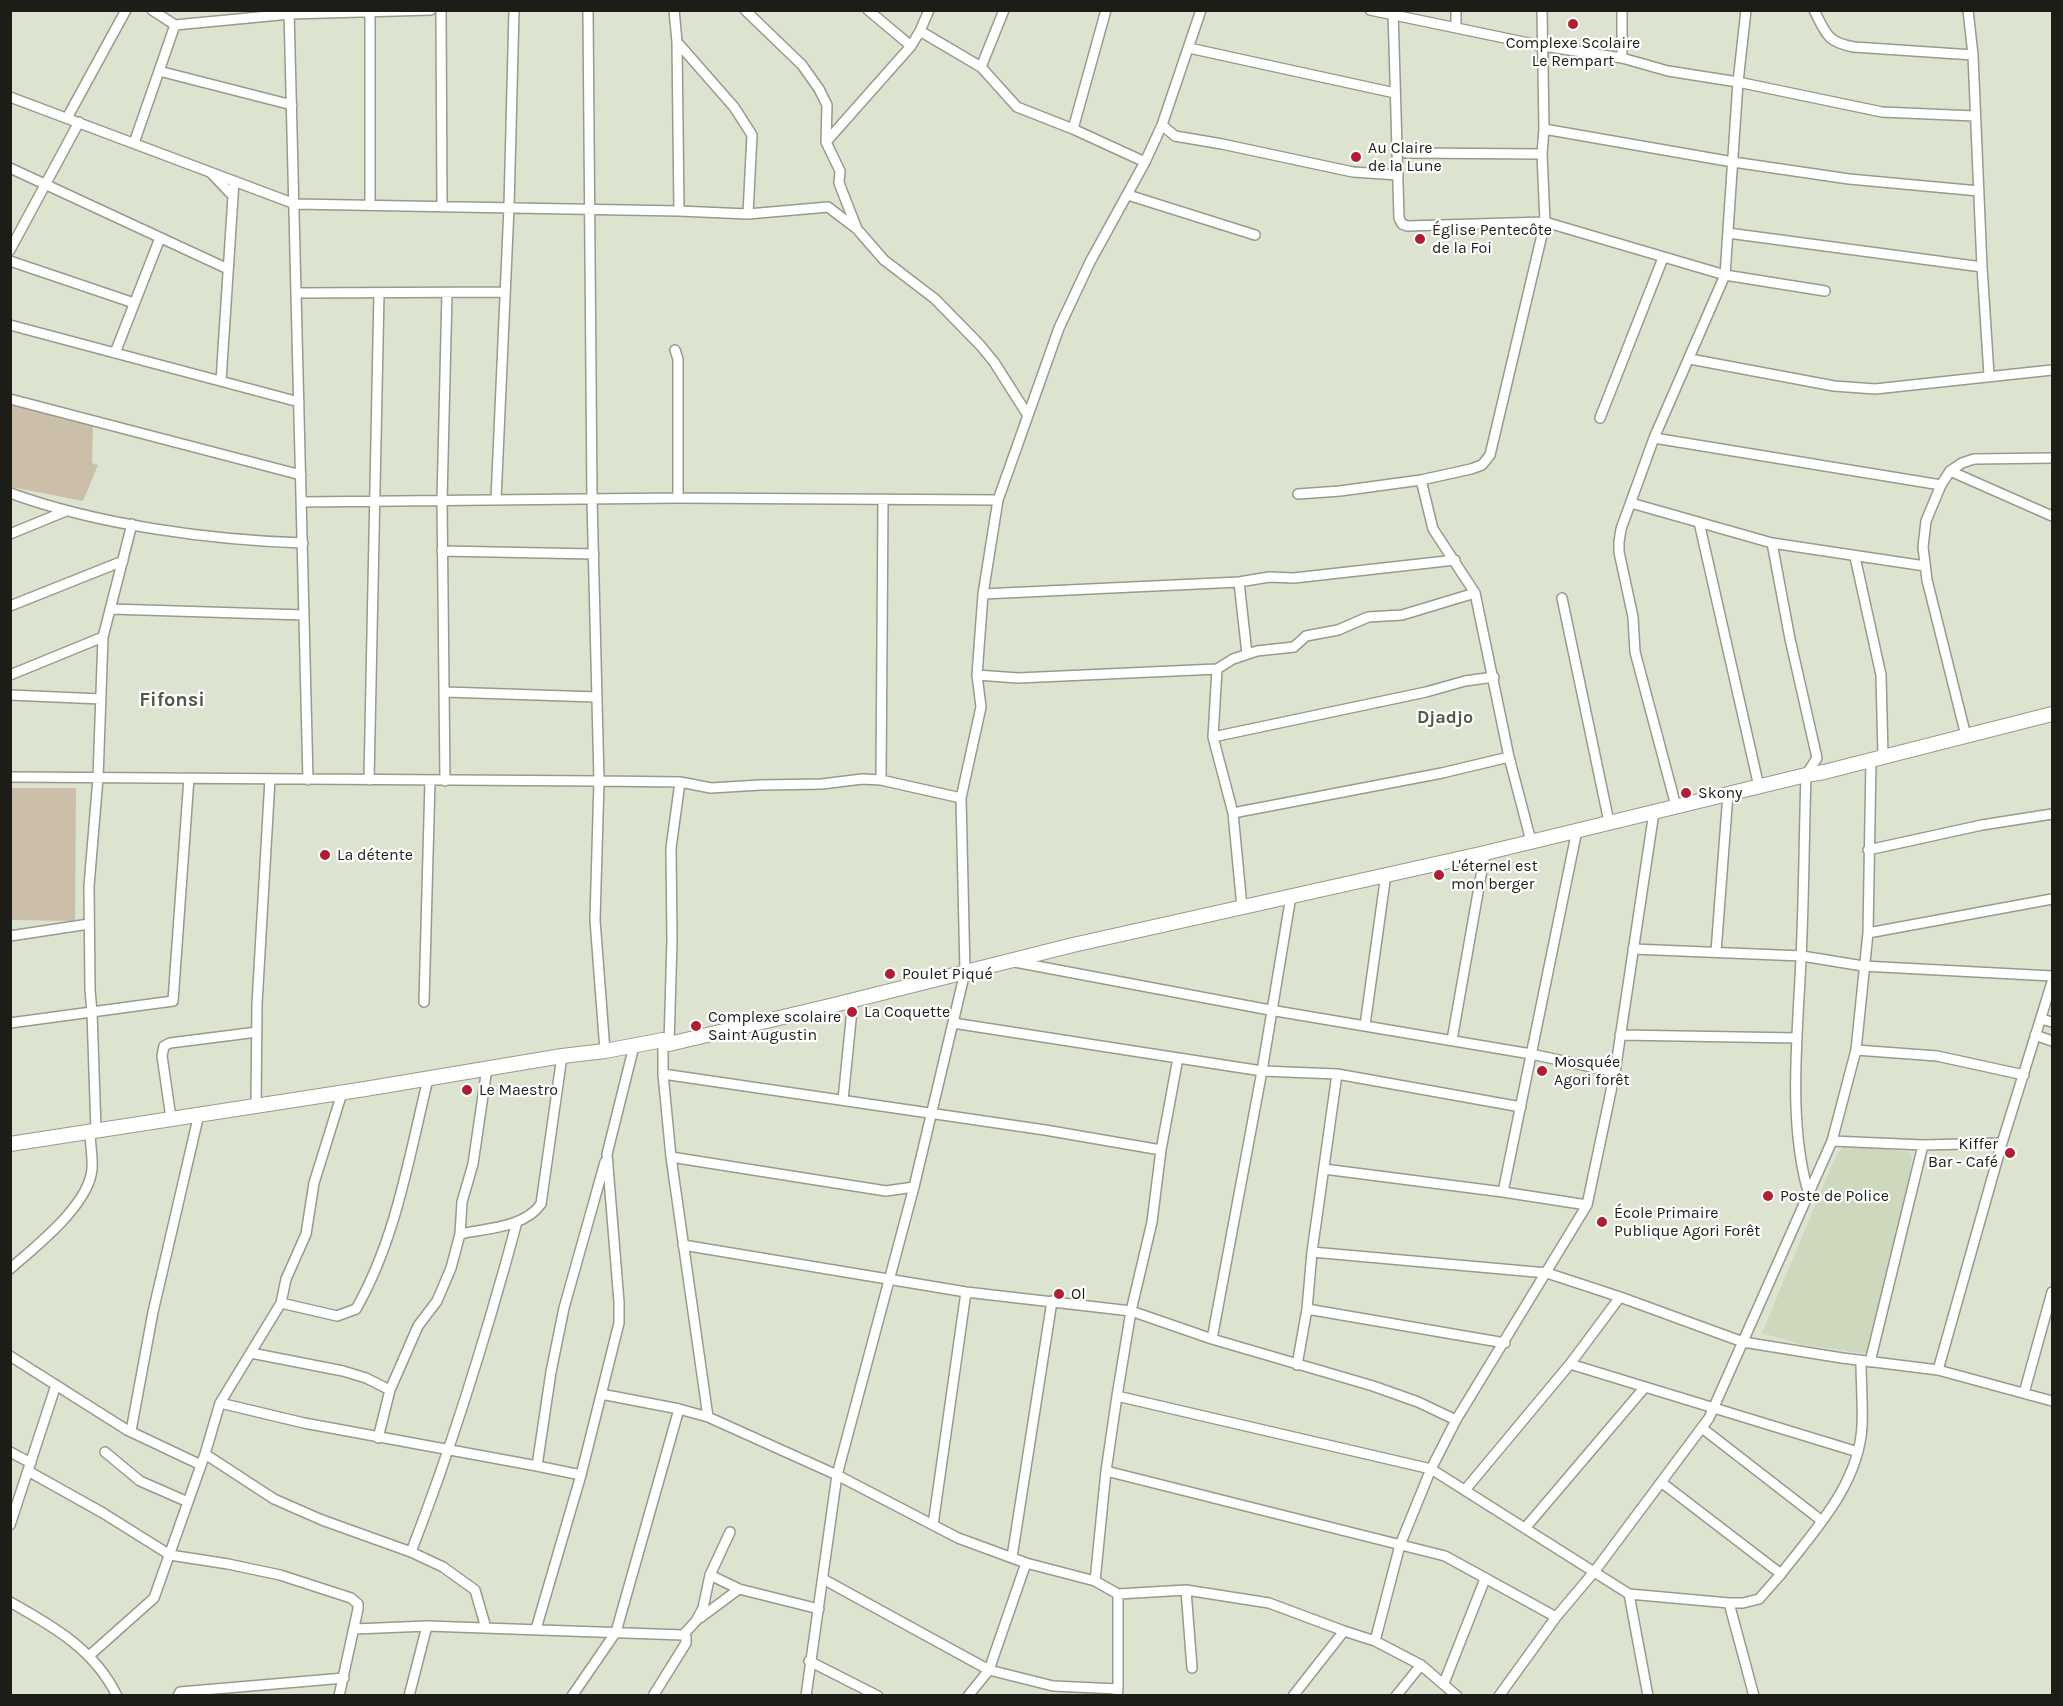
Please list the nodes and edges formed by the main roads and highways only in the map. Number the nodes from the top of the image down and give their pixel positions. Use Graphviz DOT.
graph roads {
  1 [pos="2052,714"];
  2 [pos="10,1144"];
  1 -- 2 [label="main road"];
}
